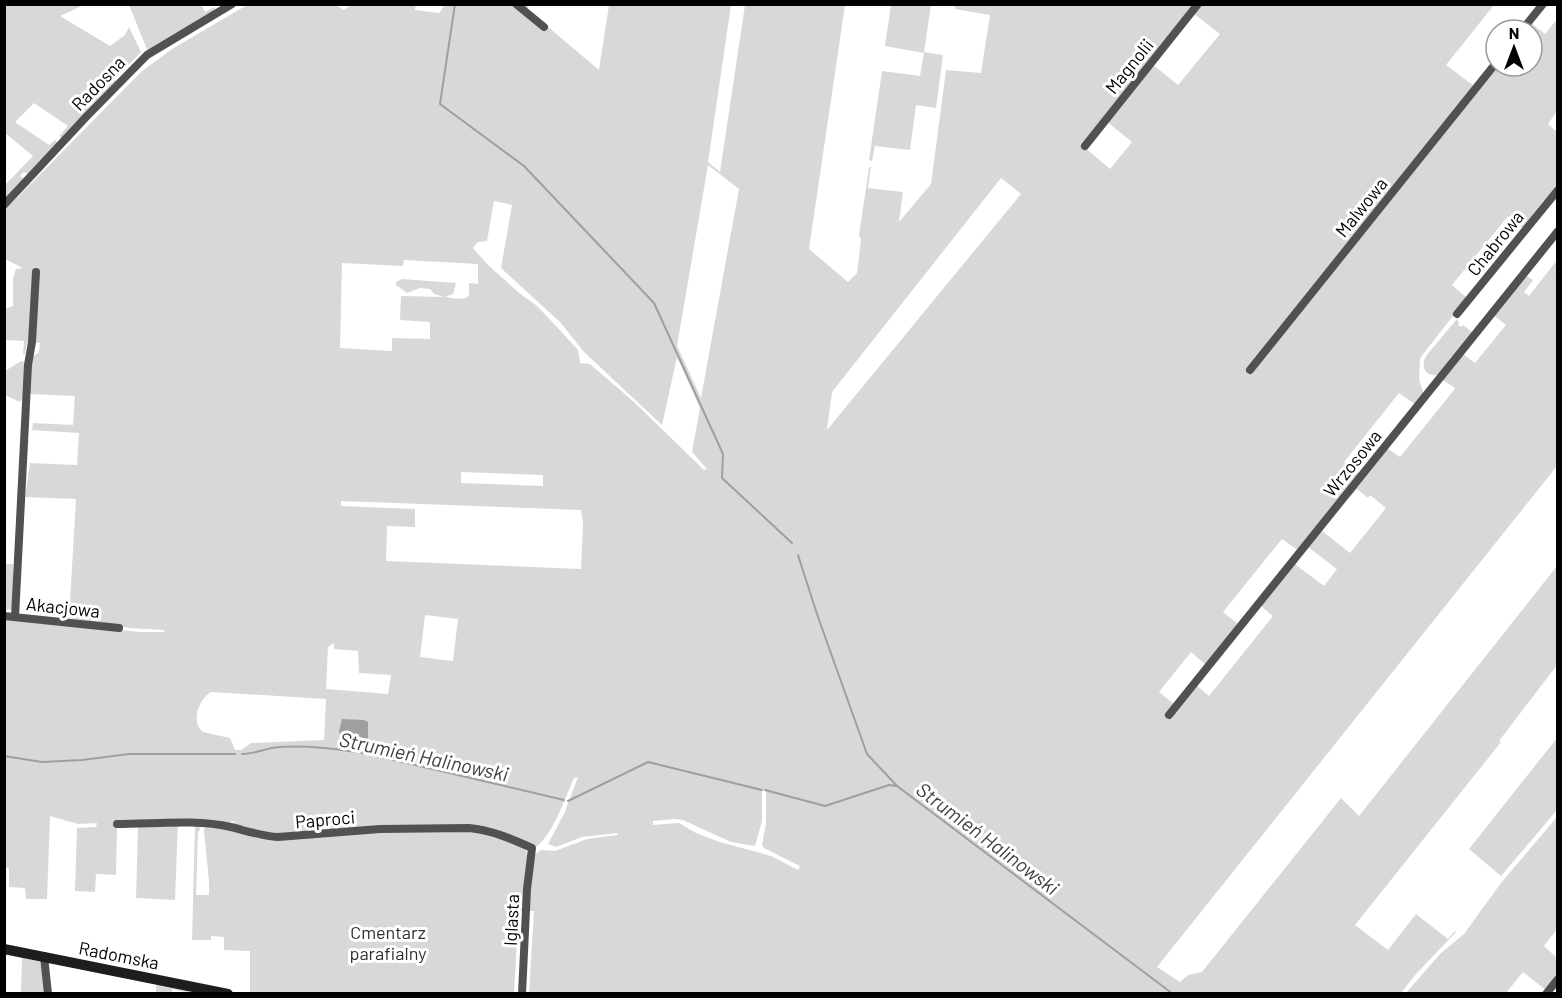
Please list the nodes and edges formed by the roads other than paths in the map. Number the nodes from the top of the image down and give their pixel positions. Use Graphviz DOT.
graph roads {
  1 [pos="232,4"];
  2 [pos="516,4"];
  3 [pos="1198,4"];
  4 [pos="1543,4"];
  5 [pos="1532,18"];
  6 [pos="544,27"];
  7 [pos="1484,78"];
  8 [pos="1084,146"];
  9 [pos="1557,190"];
  10 [pos="4,205"];
  11 [pos="1557,231"];
  12 [pos="36,272"];
  13 [pos="1456,314"];
  14 [pos="1250,370"];
  15 [pos="4,616"];
  16 [pos="15,617"];
  17 [pos="119,628"];
  18 [pos="1169,715"];
  19 [pos="117,824"];
  20 [pos="532,848"];
  21 [pos="4,949"];
  22 [pos="44,956"];
  23 [pos="1557,979"];
  24 [pos="48,993"];
  25 [pos="228,993"];
  26 [pos="522,993"];
  27 [pos="1546,993"];
  1 -- 10 [label="street, Radosna"];
  2 -- 6 [label="street"];
  3 -- 8 [label="street, Magnolii"];
  4 -- 5 [label="street"];
  7 -- 14 [label="street, Malwowa"];
  9 -- 13 [label="street, Chabrowa"];
  11 -- 18 [label="street, Wrzosowa"];
  12 -- 16 [label="street"];
  15 -- 16 [label="street, Akacjowa"];
  16 -- 17 [label="street, Akacjowa"];
  19 -- 20 [label="street, Paproci"];
  20 -- 26 [label="street, Iglasta"];
  21 -- 22 [label="street, Radomska"];
  22 -- 24 [label="street"];
  22 -- 25 [label="street, Radomska"];
  23 -- 27 [label="street"];
}
